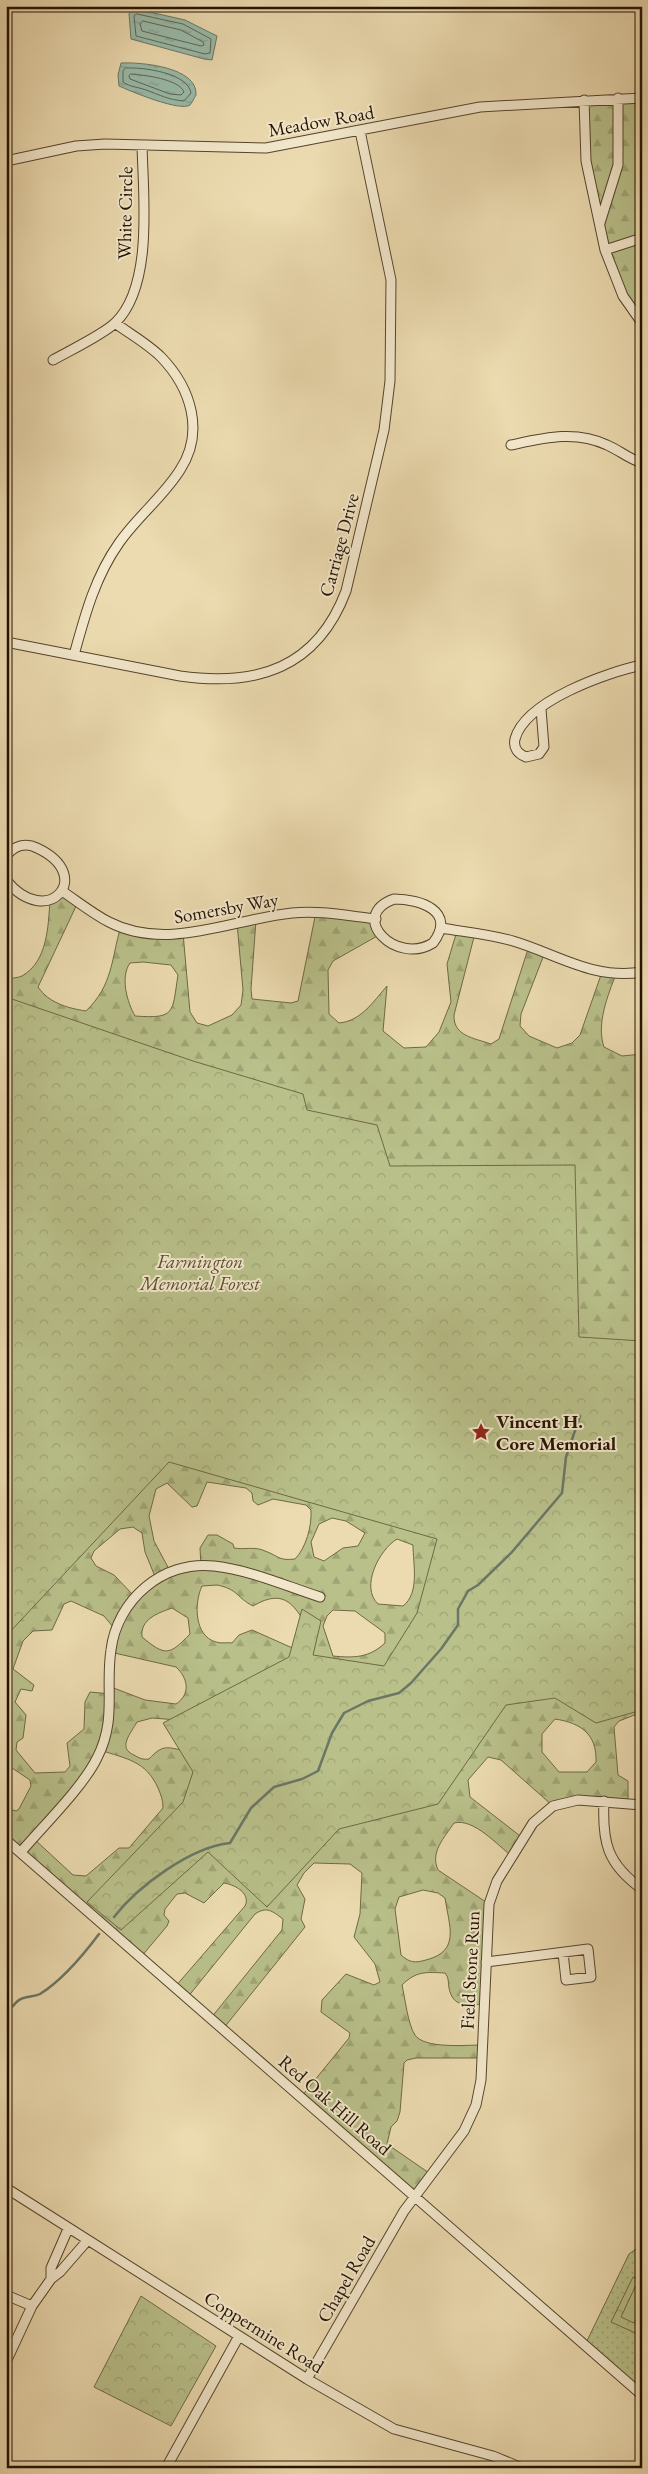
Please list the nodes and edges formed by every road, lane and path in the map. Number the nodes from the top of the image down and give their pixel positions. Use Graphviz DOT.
graph roads {
  1 [pos="618,98"];
  2 [pos="642,98"];
  3 [pos="584,100"];
  4 [pos="360,131"];
  5 [pos="142,145"];
  6 [pos="6,161"];
  7 [pos="600,223"];
  8 [pos="642,238"];
  9 [pos="605,250"];
  10 [pos="115,323"];
  11 [pos="642,323"];
  12 [pos="53,360"];
  13 [pos="510,445"];
  14 [pos="642,463"];
  15 [pos="6,642"];
  16 [pos="74,655"];
  17 [pos="642,665"];
  18 [pos="541,709"];
  19 [pos="6,856"];
  20 [pos="6,880"];
  21 [pos="62,891"];
  22 [pos="376,919"];
  23 [pos="440,928"];
  24 [pos="642,972"];
  25 [pos="320,1596"];
  26 [pos="604,1802"];
  27 [pos="642,1805"];
  28 [pos="6,1840"];
  29 [pos="21,1852"];
  30 [pos="642,1889"];
  31 [pos="563,1952"];
  32 [pos="486,1962"];
  33 [pos="6,2188"];
  34 [pos="415,2196"];
  35 [pos="68,2229"];
  36 [pos="87,2242"];
  37 [pos="51,2279"];
  38 [pos="6,2295"];
  39 [pos="32,2306"];
  40 [pos="240,2336"];
  41 [pos="6,2362"];
  42 [pos="307,2378"];
  43 [pos="642,2395"];
  44 [pos="166,2468"];
  45 [pos="522,2468"];
  1 -- 2 [label="street, Meadow Road"];
  1 -- 3 [label="street, Meadow Road"];
  1 -- 7 [label="street"];
  3 -- 4 [label="street, Meadow Road"];
  3 -- 7 [label="street"];
  4 -- 5 [label="street, Meadow Road"];
  4 -- 16 [label="street, Carriage Drive"];
  5 -- 6 [label="street, Meadow Road"];
  5 -- 10 [label="street, White Circle"];
  7 -- 9 [label="street"];
  8 -- 9 [label="street"];
  9 -- 11 [label="street"];
  10 -- 12 [label="street, White Circle"];
  10 -- 16 [label="street"];
  13 -- 14 [label="street"];
  15 -- 16 [label="street, Carriage Drive"];
  17 -- 18 [label="street"];
  18 -- 18 [label="street"];
  19 -- 21 [label="street"];
  20 -- 21 [label="street"];
  21 -- 22 [label="street, Somersby Way"];
  22 -- 23 [label="street"];
  22 -- 23 [label="street"];
  23 -- 24 [label="street"];
  25 -- 29 [label="street"];
  26 -- 27 [label="street, Field Stone Run"];
  26 -- 30 [label="street"];
  26 -- 32 [label="street, Field Stone Run"];
  28 -- 29 [label="street, Red Oak Hill Road"];
  29 -- 34 [label="street, Red Oak Hill Road"];
  31 -- 32 [label="street"];
  32 -- 34 [label="street, Field Stone Run"];
  33 -- 35 [label="street, Coppermine Road"];
  34 -- 42 [label="street, Chapel Road"];
  34 -- 43 [label="street, Red Oak Hill Road"];
  35 -- 36 [label="street, Coppermine Road"];
  35 -- 37 [label="street"];
  36 -- 37 [label="street"];
  36 -- 40 [label="street, Coppermine Road"];
  37 -- 39 [label="street"];
  38 -- 39 [label="street"];
  39 -- 41 [label="street"];
  40 -- 42 [label="street, Coppermine Road"];
  40 -- 44 [label="street"];
  42 -- 45 [label="street, Coppermine Road"];
}
